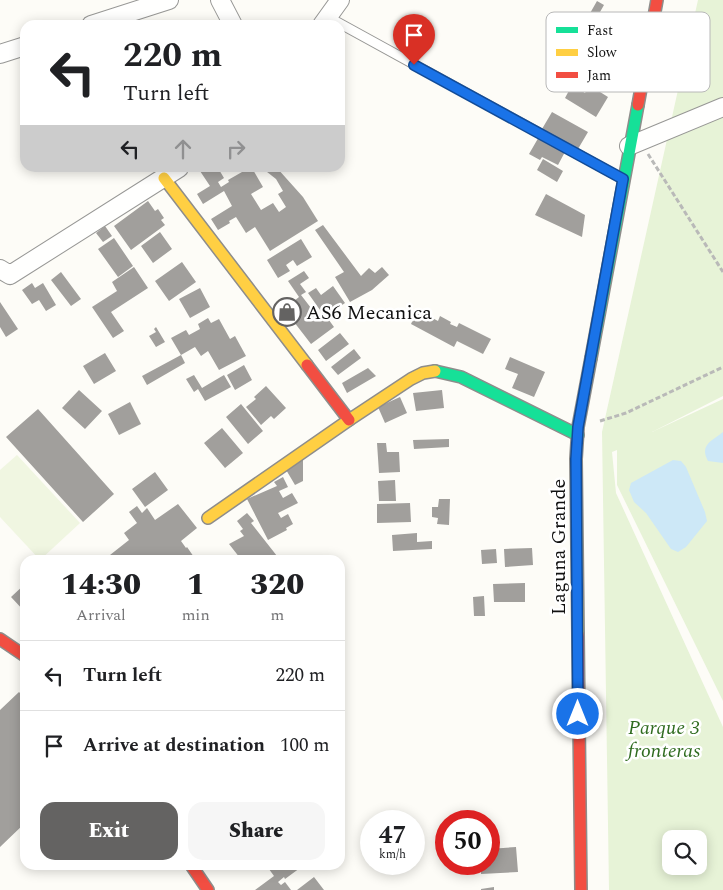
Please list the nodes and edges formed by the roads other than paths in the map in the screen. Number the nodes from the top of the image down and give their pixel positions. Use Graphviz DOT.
graph roads {
  1 [pos="169,0"];
  2 [pos="220,0"];
  3 [pos="340,0"];
  4 [pos="107,20"];
  5 [pos="230,20"];
  6 [pos="326,20"];
  7 [pos="345,32"];
  8 [pos="20,48"];
  9 [pos="0,54"];
  10 [pos="643,92"];
  11 [pos="723,107"];
  12 [pos="635,144"];
  13 [pos="173,172"];
  14 [pos="164,178"];
  15 [pos="623,179"];
  16 [pos="5,272"];
  17 [pos="349,420"];
  18 [pos="578,431"];
  19 [pos="208,518"];
  20 [pos="0,639"];
  21 [pos="20,653"];
  22 [pos="194,870"];
  23 [pos="208,890"];
  24 [pos="581,890"];
  1 -- 4 [label="street"];
  2 -- 5 [label="street"];
  3 -- 6 [label="street"];
  7 -- 15 [label="lane"];
  8 -- 9 [label="street"];
  10 -- 12 [label="main road, Laguna Grande"];
  11 -- 12 [label="street"];
  12 -- 15 [label="main road, Laguna Grande"];
  13 -- 14 [label="street"];
  14 -- 16 [label="street"];
  14 -- 17 [label="main road"];
  15 -- 18 [label="main road, Laguna Grande"];
  17 -- 18 [label="main road"];
  17 -- 19 [label="main road"];
  18 -- 24 [label="main road, Laguna Grande"];
  20 -- 21 [label="main road"];
  22 -- 23 [label="main road"];
}
